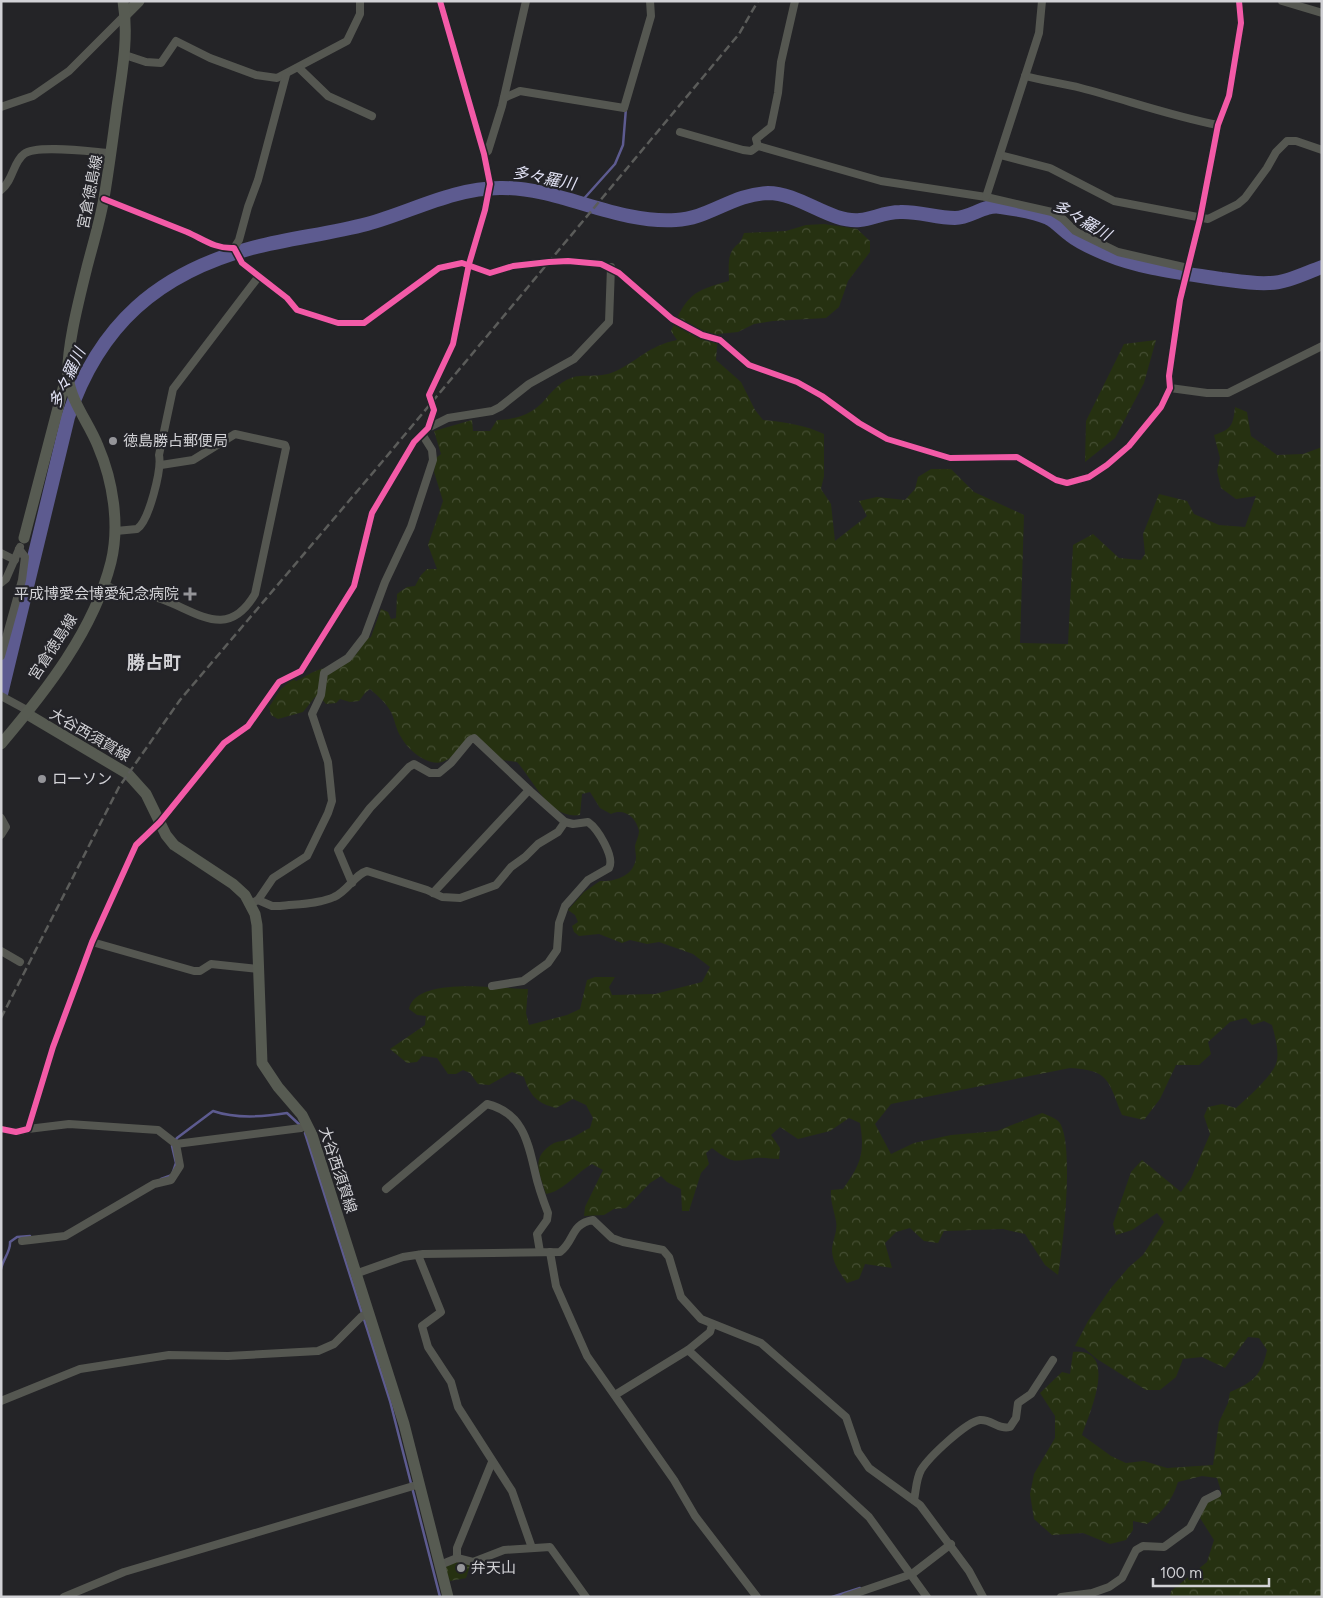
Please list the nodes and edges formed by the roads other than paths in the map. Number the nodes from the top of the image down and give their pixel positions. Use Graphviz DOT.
graph roads {
  1 [pos="123,1"];
  2 [pos="139,1"];
  3 [pos="360,1"];
  4 [pos="440,1"];
  5 [pos="526,1"];
  6 [pos="650,1"];
  7 [pos="795,1"];
  8 [pos="1042,1"];
  9 [pos="1239,1"];
  10 [pos="1282,1"];
  11 [pos="1322,13"];
  12 [pos="125,16"];
  13 [pos="125,55"];
  14 [pos="299,68"];
  15 [pos="286,75"];
  16 [pos="1025,76"];
  17 [pos="504,98"];
  18 [pos="1,107"];
  19 [pos="372,116"];
  20 [pos="1218,124"];
  21 [pos="680,132"];
  22 [pos="758,146"];
  23 [pos="1322,150"];
  24 [pos="110,153"];
  25 [pos="484,154"];
  26 [pos="1000,155"];
  27 [pos="1,190"];
  28 [pos="986,196"];
  29 [pos="104,199"];
  30 [pos="1200,219"];
  31 [pos="234,249"];
  32 [pos="468,264"];
  33 [pos="611,267"];
  34 [pos="1188,272"];
  35 [pos="260,276"];
  36 [pos="1322,346"];
  37 [pos="69,381"];
  38 [pos="1170,388"];
  39 [pos="434,410"];
  40 [pos="448,418"];
  41 [pos="425,431"];
  42 [pos="161,465"];
  43 [pos="116,531"];
  44 [pos="24,538"];
  45 [pos="20,549"];
  46 [pos="1,553"];
  47 [pos="15,560"];
  48 [pos="1,583"];
  49 [pos="104,586"];
  50 [pos="1,656"];
  51 [pos="4,697"];
  52 [pos="27,714"];
  53 [pos="1,744"];
  54 [pos="529,790"];
  55 [pos="1,818"];
  56 [pos="160,822"];
  57 [pos="565,822"];
  58 [pos="1,835"];
  59 [pos="352,883"];
  60 [pos="433,893"];
  61 [pos="254,902"];
  62 [pos="92,942"];
  63 [pos="2,954"];
  64 [pos="20,962"];
  65 [pos="258,968"];
  66 [pos="492,986"];
  67 [pos="307,1124"];
  68 [pos="1,1129"];
  69 [pos="28,1129"];
  70 [pos="176,1144"];
  71 [pos="386,1189"];
  72 [pos="22,1241"];
  73 [pos="540,1252"];
  74 [pos="550,1252"];
  75 [pos="418,1255"];
  76 [pos="355,1274"];
  77 [pos="368,1313"];
  78 [pos="712,1325"];
  79 [pos="688,1350"];
  80 [pos="1053,1360"];
  81 [pos="615,1395"];
  82 [pos="1,1401"];
  83 [pos="492,1462"];
  84 [pos="420,1484"];
  85 [pos="1216,1494"];
  86 [pos="914,1500"];
  87 [pos="951,1544"];
  88 [pos="532,1548"];
  89 [pos="457,1558"];
  90 [pos="440,1565"];
  91 [pos="912,1574"];
  92 [pos="64,1597"];
  93 [pos="448,1597"];
  94 [pos="586,1597"];
  95 [pos="757,1597"];
  96 [pos="845,1597"];
  97 [pos="927,1597"];
  98 [pos="983,1597"];
  99 [pos="1062,1597"];
  1 -- 12 [label="main road, 宮倉徳島線"];
  2 -- 12 [label="main road"];
  3 -- 14 [label="street"];
  4 -- 25 [label="street"];
  5 -- 17 [label="street"];
  6 -- 17 [label="street"];
  7 -- 22 [label="street"];
  8 -- 16 [label="street"];
  9 -- 20 [label="street"];
  10 -- 11 [label="street"];
  12 -- 13 [label="main road, 宮倉徳島線"];
  12 -- 18 [label="street"];
  13 -- 15 [label="street"];
  13 -- 24 [label="main road, 宮倉徳島線"];
  14 -- 15 [label="street"];
  14 -- 19 [label="street"];
  15 -- 31 [label="street"];
  16 -- 20 [label="street"];
  16 -- 26 [label="street"];
  17 -- 25 [label="street"];
  20 -- 30 [label="street"];
  21 -- 22 [label="street"];
  22 -- 28 [label="street"];
  23 -- 30 [label="street"];
  24 -- 27 [label="street"];
  24 -- 29 [label="main road, 宮倉徳島線"];
  25 -- 32 [label="street"];
  26 -- 28 [label="street"];
  26 -- 30 [label="street"];
  28 -- 34 [label="street"];
  29 -- 31 [label="street"];
  29 -- 37 [label="main road, 宮倉徳島線"];
  30 -- 34 [label="street"];
  31 -- 35 [label="street"];
  32 -- 33 [label="street"];
  32 -- 35 [label="street"];
  32 -- 39 [label="street"];
  33 -- 38 [label="street"];
  33 -- 40 [label="street"];
  34 -- 38 [label="street"];
  35 -- 42 [label="street"];
  36 -- 38 [label="street"];
  37 -- 43 [label="main road, 宮倉徳島線"];
  37 -- 44 [label="main road"];
  39 -- 40 [label="street"];
  39 -- 41 [label="street"];
  40 -- 41 [label="street"];
  41 -- 56 [label="street"];
  41 -- 61 [label="street"];
  42 -- 43 [label="street"];
  42 -- 49 [label="street"];
  43 -- 49 [label="main road, 宮倉徳島線"];
  44 -- 45 [label="street"];
  45 -- 47 [label="street"];
  45 -- 50 [label="street"];
  46 -- 47 [label="street"];
  47 -- 48 [label="street"];
  49 -- 52 [label="main road, 宮倉徳島線"];
  51 -- 52 [label="street"];
  52 -- 53 [label="main road, 宮倉徳島線"];
  52 -- 56 [label="main road, 大谷西須賀線"];
  54 -- 57 [label="street"];
  54 -- 59 [label="street"];
  54 -- 60 [label="street"];
  55 -- 58 [label="street"];
  56 -- 61 [label="main road, 大谷西須賀線"];
  56 -- 62 [label="street"];
  57 -- 60 [label="street"];
  57 -- 66 [label="street"];
  59 -- 60 [label="street"];
  59 -- 61 [label="street"];
  61 -- 65 [label="main road, 大谷西須賀線"];
  62 -- 65 [label="street"];
  62 -- 69 [label="street"];
  63 -- 64 [label="street"];
  65 -- 67 [label="main road, 大谷西須賀線"];
  67 -- 70 [label="street"];
  67 -- 76 [label="main road, 大谷西須賀線"];
  68 -- 69 [label="street"];
  69 -- 70 [label="street"];
  70 -- 72 [label="street"];
  71 -- 73 [label="street"];
  73 -- 74 [label="street"];
  73 -- 75 [label="street"];
  74 -- 78 [label="street"];
  74 -- 81 [label="street"];
  75 -- 76 [label="street"];
  75 -- 83 [label="street"];
  76 -- 77 [label="main road, 大谷西須賀線"];
  77 -- 82 [label="street"];
  77 -- 84 [label="main road, 大谷西須賀線"];
  78 -- 79 [label="street"];
  78 -- 86 [label="street"];
  79 -- 81 [label="street"];
  79 -- 91 [label="street"];
  80 -- 86 [label="street"];
  81 -- 95 [label="street"];
  83 -- 88 [label="street"];
  83 -- 89 [label="street"];
  84 -- 90 [label="main road, 大谷西須賀線"];
  84 -- 92 [label="street"];
  85 -- 99 [label="street"];
  86 -- 87 [label="street"];
  87 -- 91 [label="street"];
  87 -- 98 [label="street"];
  88 -- 89 [label="street"];
  88 -- 94 [label="street"];
  89 -- 90 [label="street"];
  90 -- 93 [label="main road, 大谷西須賀線"];
  91 -- 96 [label="street"];
  91 -- 97 [label="street"];
}
